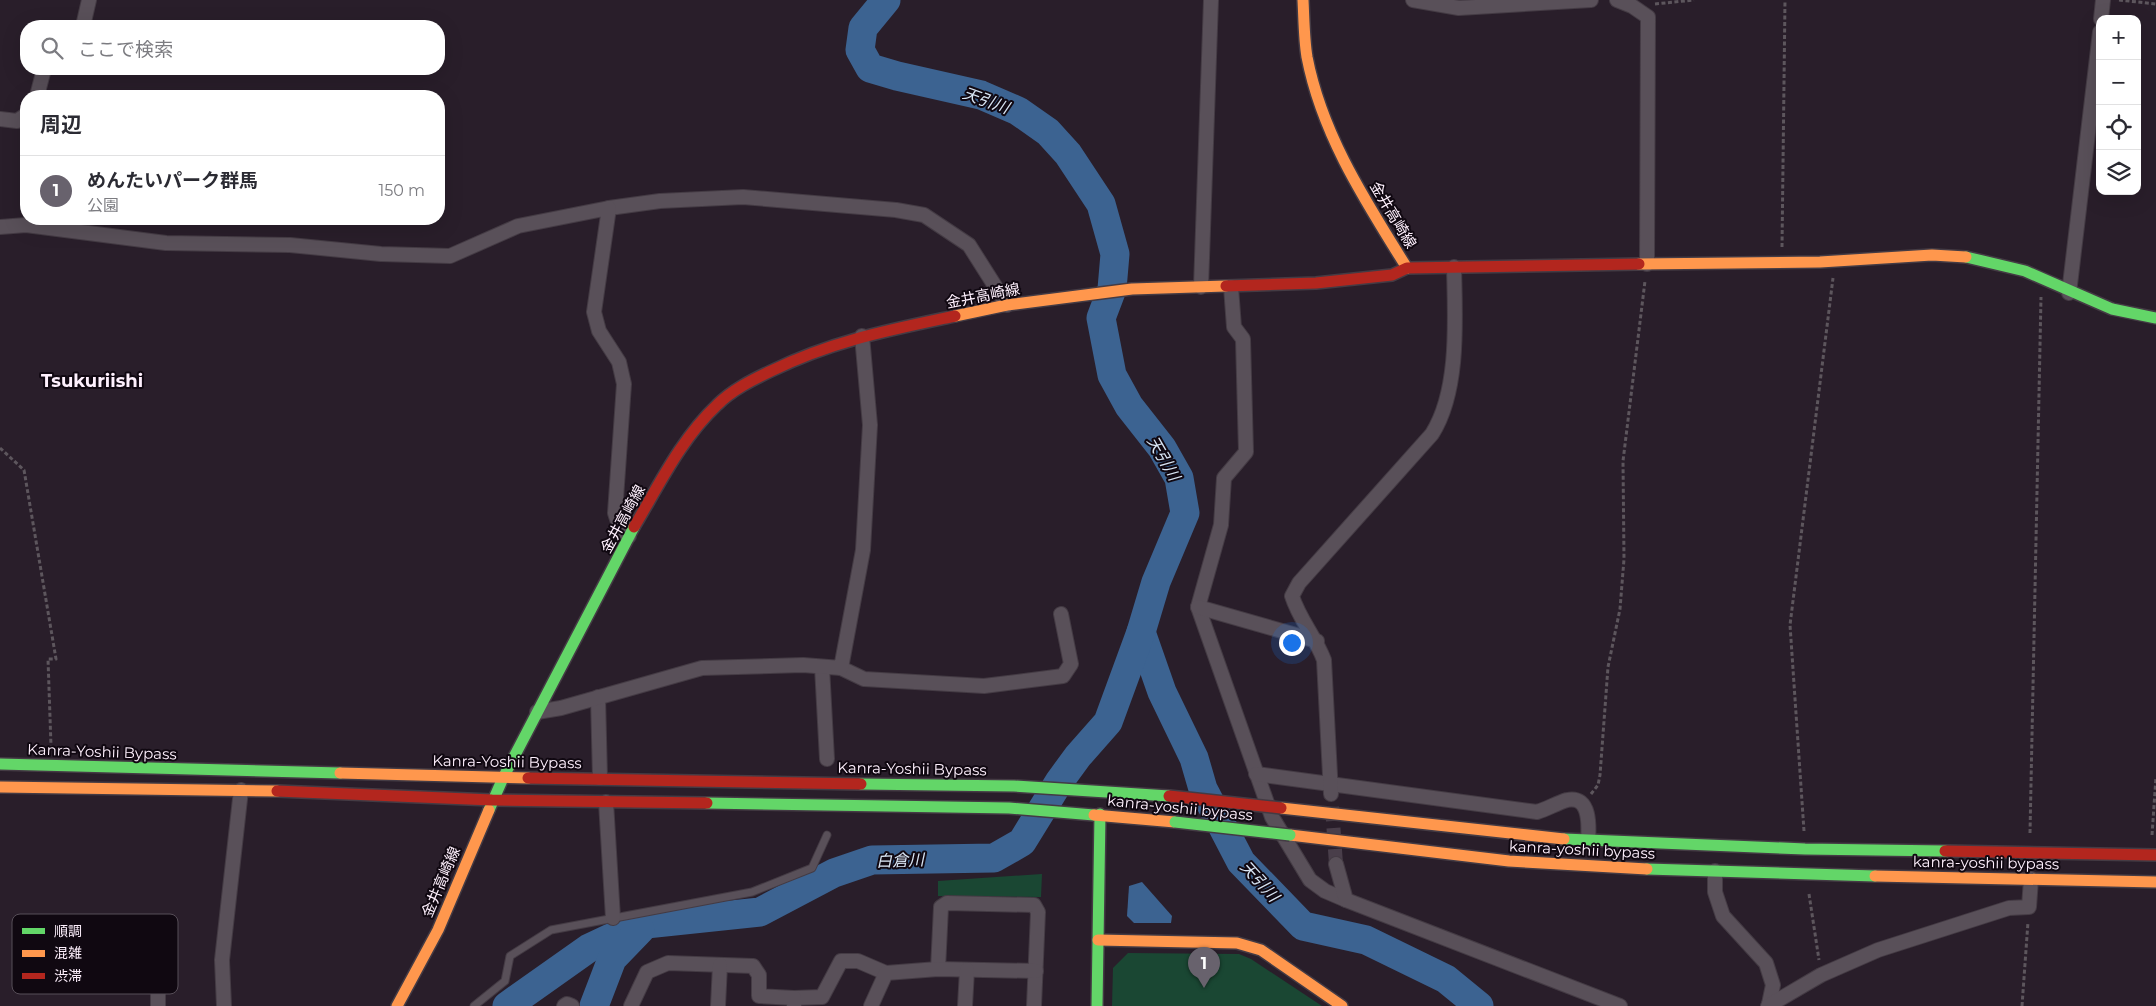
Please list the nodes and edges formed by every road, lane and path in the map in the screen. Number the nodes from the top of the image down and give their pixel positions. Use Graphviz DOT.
graph roads {
  1 [pos="89,0"];
  2 [pos="1211,0"];
  3 [pos="1303,0"];
  4 [pos="1413,0"];
  5 [pos="1591,0"];
  6 [pos="1617,0"];
  7 [pos="1694,0"];
  8 [pos="1785,0"];
  9 [pos="2103,0"];
  10 [pos="2119,0"];
  11 [pos="2156,4"];
  12 [pos="1632,6"];
  13 [pos="2101,15"];
  14 [pos="84,20"];
  15 [pos="2097,60"];
  16 [pos="42,75"];
  17 [pos="39,90"];
  18 [pos="0,119"];
  19 [pos="20,119"];
  20 [pos="609,208"];
  21 [pos="0,228"];
  22 [pos="1835,261"];
  23 [pos="1782,262"];
  24 [pos="1646,264"];
  25 [pos="1454,266"];
  26 [pos="1407,268"];
  27 [pos="2041,278"];
  28 [pos="1202,287"];
  29 [pos="1231,287"];
  30 [pos="2069,293"];
  31 [pos="1006,305"];
  32 [pos="2156,318"];
  33 [pos="862,336"];
  34 [pos="0,448"];
  35 [pos="629,536"];
  36 [pos="1198,607"];
  37 [pos="1061,614"];
  38 [pos="1317,641"];
  39 [pos="822,667"];
  40 [pos="841,668"];
  41 [pos="598,697"];
  42 [pos="537,712"];
  43 [pos="827,759"];
  44 [pos="0,764"];
  45 [pos="51,765"];
  46 [pos="1256,774"];
  47 [pos="2156,777"];
  48 [pos="503,778"];
  49 [pos="600,778"];
  50 [pos="1014,786"];
  51 [pos="0,787"];
  52 [pos="1331,789"];
  53 [pos="241,790"];
  54 [pos="492,800"];
  55 [pos="606,802"];
  56 [pos="1583,805"];
  57 [pos="1100,814"];
  58 [pos="826,835"];
  59 [pos="1588,842"];
  60 [pos="1805,850"];
  61 [pos="2029,852"];
  62 [pos="2154,855"];
  63 [pos="1336,864"];
  64 [pos="1715,871"];
  65 [pos="1807,875"];
  66 [pos="2031,879"];
  67 [pos="2156,882"];
  68 [pos="1346,900"];
  69 [pos="2028,907"];
  70 [pos="613,918"];
  71 [pos="1098,940"];
  72 [pos="720,965"];
  73 [pos="938,969"];
  74 [pos="967,970"];
  75 [pos="1036,971"];
  76 [pos="886,973"];
  77 [pos="1821,975"];
  78 [pos="794,1002"];
  79 [pos="1769,1005"];
  80 [pos="224,1006"];
  81 [pos="397,1006"];
  82 [pos="474,1006"];
  83 [pos="564,1006"];
  84 [pos="572,1006"];
  85 [pos="631,1006"];
  86 [pos="718,1006"];
  87 [pos="871,1006"];
  88 [pos="965,1006"];
  89 [pos="1034,1006"];
  90 [pos="1097,1006"];
  91 [pos="1342,1006"];
  92 [pos="1620,1006"];
  93 [pos="2022,1006"];
  1 -- 14 [label="street"];
  2 -- 28 [label="street"];
  3 -- 26 [label="main road, 金井高崎線"];
  4 -- 5 [label="street"];
  6 -- 12 [label="street"];
  7 -- 12 [label="path"];
  8 -- 23 [label="path"];
  9 -- 13 [label="street"];
  10 -- 11 [label="path"];
  12 -- 24 [label="street"];
  15 -- 30 [label="street"];
  16 -- 17 [label="street"];
  18 -- 19 [label="street"];
  20 -- 21 [label="street"];
  20 -- 31 [label="street"];
  20 -- 35 [label="street"];
  22 -- 23 [label="main road"];
  22 -- 27 [label="main road"];
  22 -- 60 [label="path"];
  23 -- 24 [label="main road"];
  24 -- 25 [label="main road"];
  24 -- 56 [label="path"];
  25 -- 26 [label="main road"];
  25 -- 38 [label="street"];
  26 -- 29 [label="main road, 金井高崎線"];
  27 -- 30 [label="main road"];
  27 -- 61 [label="path"];
  28 -- 29 [label="main road, 金井高崎線"];
  28 -- 31 [label="main road, 金井高崎線"];
  29 -- 36 [label="street"];
  30 -- 32 [label="main road"];
  31 -- 33 [label="main road, 金井高崎線"];
  33 -- 35 [label="main road, 金井高崎線"];
  33 -- 40 [label="street"];
  34 -- 45 [label="path"];
  35 -- 42 [label="main road, 金井高崎線"];
  36 -- 38 [label="street"];
  36 -- 46 [label="street"];
  37 -- 40 [label="street"];
  38 -- 52 [label="street"];
  39 -- 40 [label="street"];
  39 -- 41 [label="street"];
  39 -- 43 [label="street"];
  41 -- 42 [label="street"];
  41 -- 49 [label="street"];
  42 -- 48 [label="main road, 金井高崎線"];
  44 -- 45 [label="main road, Kanra-Yoshii Bypass"];
  45 -- 48 [label="main road, Kanra-Yoshii Bypass"];
  46 -- 52 [label="street"];
  46 -- 68 [label="street"];
  47 -- 62 [label="path"];
  48 -- 49 [label="main road, Kanra-Yoshii Bypass"];
  48 -- 54 [label="main road, 金井高崎線"];
  49 -- 50 [label="main road, Kanra-Yoshii Bypass"];
  50 -- 59 [label="main road, kanra-yoshii bypass, bridge"];
  51 -- 53 [label="main road"];
  52 -- 56 [label="street"];
  53 -- 54 [label="main road"];
  53 -- 80 [label="street"];
  54 -- 55 [label="main road"];
  54 -- 81 [label="main road, 金井高崎線"];
  55 -- 57 [label="main road, kanra-yoshii bypass"];
  55 -- 70 [label="street"];
  56 -- 59 [label="street"];
  57 -- 64 [label="main road, kanra-yoshii bypass, bridge"];
  57 -- 71 [label="main road"];
  58 -- 70 [label="lane"];
  59 -- 60 [label="main road, kanra-yoshii bypass"];
  60 -- 61 [label="main road, kanra-yoshii bypass"];
  61 -- 62 [label="main road, kanra-yoshii bypass"];
  63 -- 68 [label="street"];
  64 -- 65 [label="main road, kanra-yoshii bypass"];
  64 -- 79 [label="street"];
  65 -- 66 [label="main road, kanra-yoshii bypass"];
  65 -- 77 [label="path"];
  66 -- 67 [label="main road, kanra-yoshii bypass"];
  66 -- 69 [label="street"];
  68 -- 92 [label="street"];
  69 -- 77 [label="street"];
  69 -- 93 [label="path"];
  70 -- 82 [label="lane"];
  71 -- 90 [label="main road"];
  71 -- 91 [label="main road"];
  72 -- 78 [label="street"];
  72 -- 85 [label="street"];
  72 -- 86 [label="street"];
  73 -- 74 [label="street"];
  73 -- 75 [label="street"];
  73 -- 76 [label="street"];
  74 -- 75 [label="street"];
  74 -- 88 [label="street"];
  75 -- 89 [label="street"];
  76 -- 78 [label="street"];
  76 -- 87 [label="street"];
  77 -- 79 [label="street"];
  83 -- 84 [label="street"];
}
